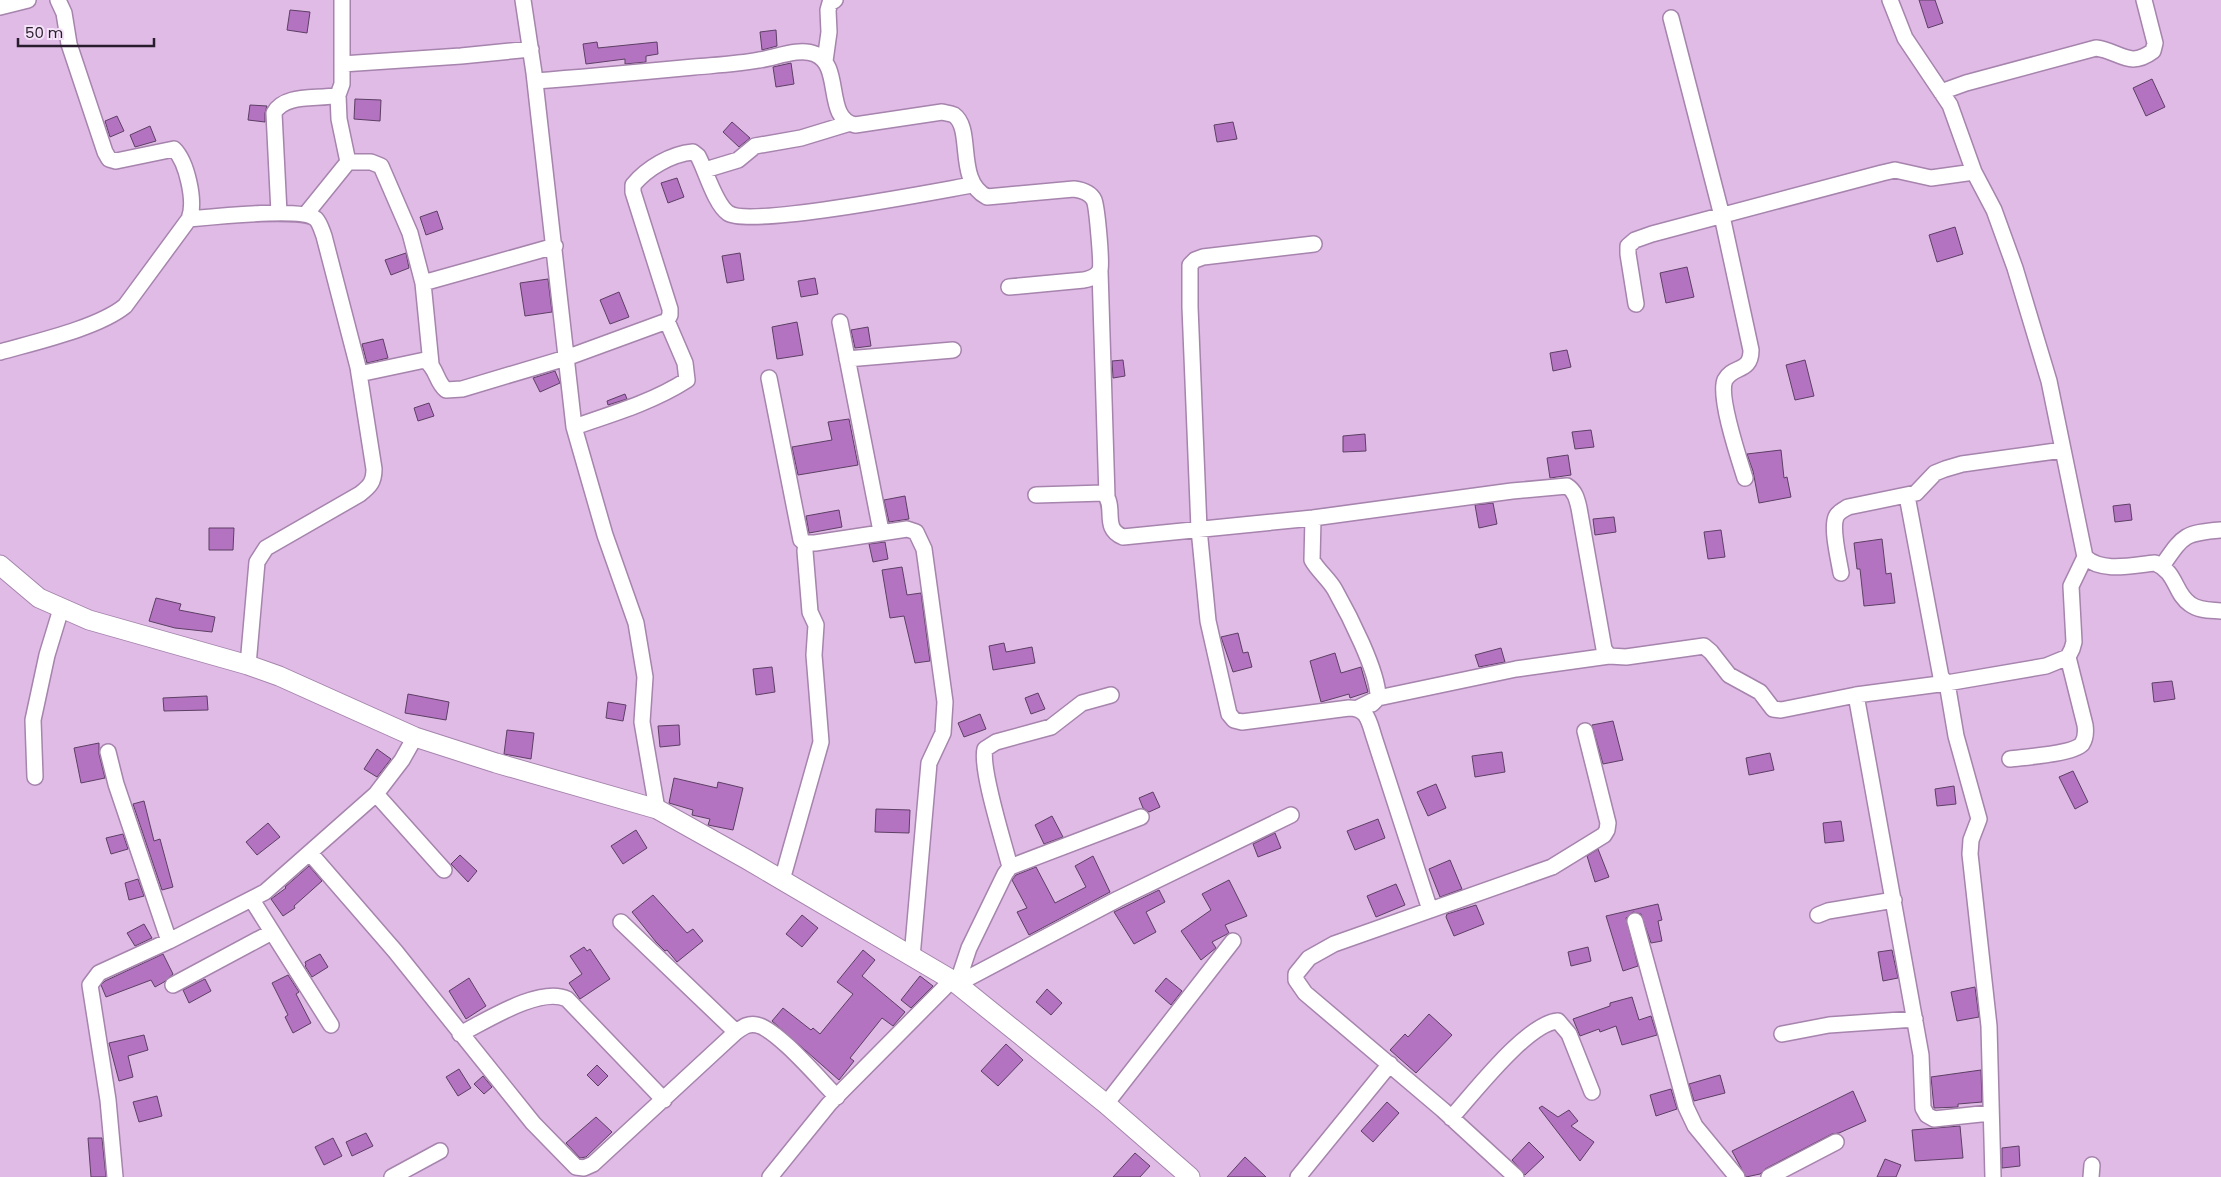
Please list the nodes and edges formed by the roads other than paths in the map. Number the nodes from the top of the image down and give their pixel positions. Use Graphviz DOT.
graph roads {
  1 [pos="28,0"];
  2 [pos="58,0"];
  3 [pos="342,0"];
  4 [pos="523,0"];
  5 [pos="835,0"];
  6 [pos="1890,0"];
  7 [pos="2144,0"];
  8 [pos="0,7"];
  9 [pos="1670,18"];
  10 [pos="531,48"];
  11 [pos="825,61"];
  12 [pos="342,64"];
  13 [pos="535,82"];
  14 [pos="1942,92"];
  15 [pos="338,95"];
  16 [pos="847,124"];
  17 [pos="348,162"];
  18 [pos="705,170"];
  19 [pos="1974,172"];
  20 [pos="972,185"];
  21 [pos="279,213"];
  22 [pos="306,214"];
  23 [pos="1722,216"];
  24 [pos="189,219"];
  25 [pos="1314,244"];
  26 [pos="555,246"];
  27 [pos="1100,271"];
  28 [pos="423,283"];
  29 [pos="1009,287"];
  30 [pos="1636,304"];
  31 [pos="667,321"];
  32 [pos="840,322"];
  33 [pos="954,350"];
  34 [pos="0,352"];
  35 [pos="566,358"];
  36 [pos="847,359"];
  37 [pos="431,364"];
  38 [pos="360,374"];
  39 [pos="769,378"];
  40 [pos="574,427"];
  41 [pos="2063,450"];
  42 [pos="1745,478"];
  43 [pos="1036,495"];
  44 [pos="1907,496"];
  45 [pos="1107,497"];
  46 [pos="1313,518"];
  47 [pos="1199,529"];
  48 [pos="2221,530"];
  49 [pos="881,532"];
  50 [pos="806,544"];
  51 [pos="2085,556"];
  52 [pos="0,565"];
  53 [pos="2162,566"];
  54 [pos="1841,573"];
  55 [pos="61,609"];
  56 [pos="2221,611"];
  57 [pos="1609,656"];
  58 [pos="2068,657"];
  59 [pos="248,664"];
  60 [pos="1947,683"];
  61 [pos="1112,695"];
  62 [pos="1856,695"];
  63 [pos="1378,698"];
  64 [pos="1361,710"];
  65 [pos="1585,730"];
  66 [pos="415,738"];
  67 [pos="108,752"];
  68 [pos="2010,759"];
  69 [pos="35,777"];
  70 [pos="376,794"];
  71 [pos="657,809"];
  72 [pos="1291,815"];
  73 [pos="1141,817"];
  74 [pos="310,853"];
  75 [pos="1010,867"];
  76 [pos="444,870"];
  77 [pos="782,880"];
  78 [pos="252,900"];
  79 [pos="1894,900"];
  80 [pos="1430,910"];
  81 [pos="1818,915"];
  82 [pos="1635,921"];
  83 [pos="621,922"];
  84 [pos="272,932"];
  85 [pos="169,941"];
  86 [pos="1233,941"];
  87 [pos="912,957"];
  88 [pos="954,982"];
  89 [pos="173,985"];
  90 [pos="1915,1019"];
  91 [pos="331,1025"];
  92 [pos="736,1032"];
  93 [pos="460,1034"];
  94 [pos="1782,1034"];
  95 [pos="1390,1064"];
  96 [pos="1592,1092"];
  97 [pos="836,1096"];
  98 [pos="664,1100"];
  99 [pos="1106,1104"];
  100 [pos="1990,1114"];
  101 [pos="1451,1118"];
  102 [pos="1836,1142"];
  103 [pos="440,1150"];
  104 [pos="115,1177"];
  105 [pos="392,1177"];
  106 [pos="770,1177"];
  107 [pos="1190,1177"];
  108 [pos="1298,1177"];
  109 [pos="1516,1177"];
  110 [pos="1737,1177"];
  111 [pos="1769,1177"];
  112 [pos="1993,1177"];
  1 -- 8 [label="street"];
  2 -- 24 [label="street"];
  3 -- 12 [label="street"];
  4 -- 10 [label="street"];
  5 -- 11 [label="street"];
  6 -- 14 [label="street"];
  7 -- 14 [label="street"];
  9 -- 23 [label="street"];
  10 -- 12 [label="street"];
  10 -- 13 [label="street"];
  11 -- 13 [label="street"];
  11 -- 16 [label="street"];
  12 -- 15 [label="street"];
  13 -- 26 [label="street"];
  14 -- 19 [label="street"];
  15 -- 17 [label="street"];
  15 -- 21 [label="street"];
  16 -- 18 [label="street"];
  16 -- 20 [label="street"];
  17 -- 22 [label="street"];
  17 -- 28 [label="street"];
  18 -- 20 [label="street"];
  18 -- 31 [label="street"];
  19 -- 23 [label="street"];
  19 -- 41 [label="street"];
  20 -- 27 [label="street"];
  21 -- 22 [label="street"];
  21 -- 24 [label="street"];
  22 -- 38 [label="street"];
  23 -- 30 [label="street"];
  23 -- 42 [label="street"];
  24 -- 34 [label="street"];
  25 -- 47 [label="street"];
  26 -- 28 [label="street"];
  26 -- 35 [label="street"];
  27 -- 29 [label="street"];
  27 -- 45 [label="street"];
  28 -- 37 [label="street"];
  31 -- 35 [label="street"];
  31 -- 40 [label="street"];
  32 -- 36 [label="street"];
  33 -- 36 [label="street"];
  35 -- 37 [label="street"];
  35 -- 40 [label="street"];
  36 -- 49 [label="street"];
  37 -- 38 [label="street"];
  38 -- 59 [label="street"];
  39 -- 50 [label="street"];
  40 -- 71 [label="street"];
  41 -- 44 [label="street"];
  41 -- 51 [label="street"];
  43 -- 45 [label="street"];
  44 -- 54 [label="street"];
  44 -- 60 [label="street"];
  45 -- 47 [label="street"];
  46 -- 47 [label="street"];
  46 -- 57 [label="street"];
  46 -- 63 [label="street"];
  47 -- 64 [label="street"];
  48 -- 53 [label="street"];
  49 -- 50 [label="street"];
  49 -- 87 [label="street"];
  50 -- 77 [label="street"];
  51 -- 53 [label="street"];
  51 -- 58 [label="street"];
  52 -- 55 [label="street"];
  53 -- 56 [label="street"];
  55 -- 59 [label="street"];
  55 -- 69 [label="street"];
  57 -- 62 [label="street"];
  57 -- 63 [label="street"];
  58 -- 60 [label="street"];
  58 -- 68 [label="street"];
  59 -- 66 [label="street"];
  60 -- 62 [label="street"];
  60 -- 100 [label="street"];
  61 -- 75 [label="street"];
  62 -- 79 [label="street"];
  63 -- 64 [label="street"];
  64 -- 80 [label="street"];
  65 -- 80 [label="street"];
  66 -- 70 [label="street"];
  66 -- 71 [label="street"];
  67 -- 85 [label="street"];
  70 -- 74 [label="street"];
  70 -- 76 [label="street"];
  71 -- 77 [label="street"];
  72 -- 88 [label="street"];
  73 -- 75 [label="street"];
  74 -- 78 [label="street"];
  74 -- 93 [label="street"];
  75 -- 88 [label="street"];
  77 -- 87 [label="street"];
  78 -- 84 [label="street"];
  78 -- 85 [label="street"];
  79 -- 81 [label="street"];
  79 -- 90 [label="street"];
  80 -- 95 [label="street"];
  82 -- 110 [label="street"];
  83 -- 92 [label="street"];
  84 -- 89 [label="street"];
  84 -- 91 [label="street"];
  85 -- 104 [label="street"];
  86 -- 99 [label="street"];
  87 -- 88 [label="street"];
  88 -- 97 [label="street"];
  88 -- 99 [label="street"];
  90 -- 94 [label="street"];
  90 -- 100 [label="street"];
  92 -- 97 [label="street"];
  92 -- 98 [label="street"];
  93 -- 98 [label="street"];
  93 -- 98 [label="street"];
  95 -- 101 [label="street"];
  95 -- 108 [label="street"];
  96 -- 101 [label="street"];
  97 -- 106 [label="street"];
  99 -- 107 [label="street"];
  100 -- 112 [label="street"];
  101 -- 109 [label="street"];
  102 -- 111 [label="street"];
  103 -- 105 [label="street"];
}
